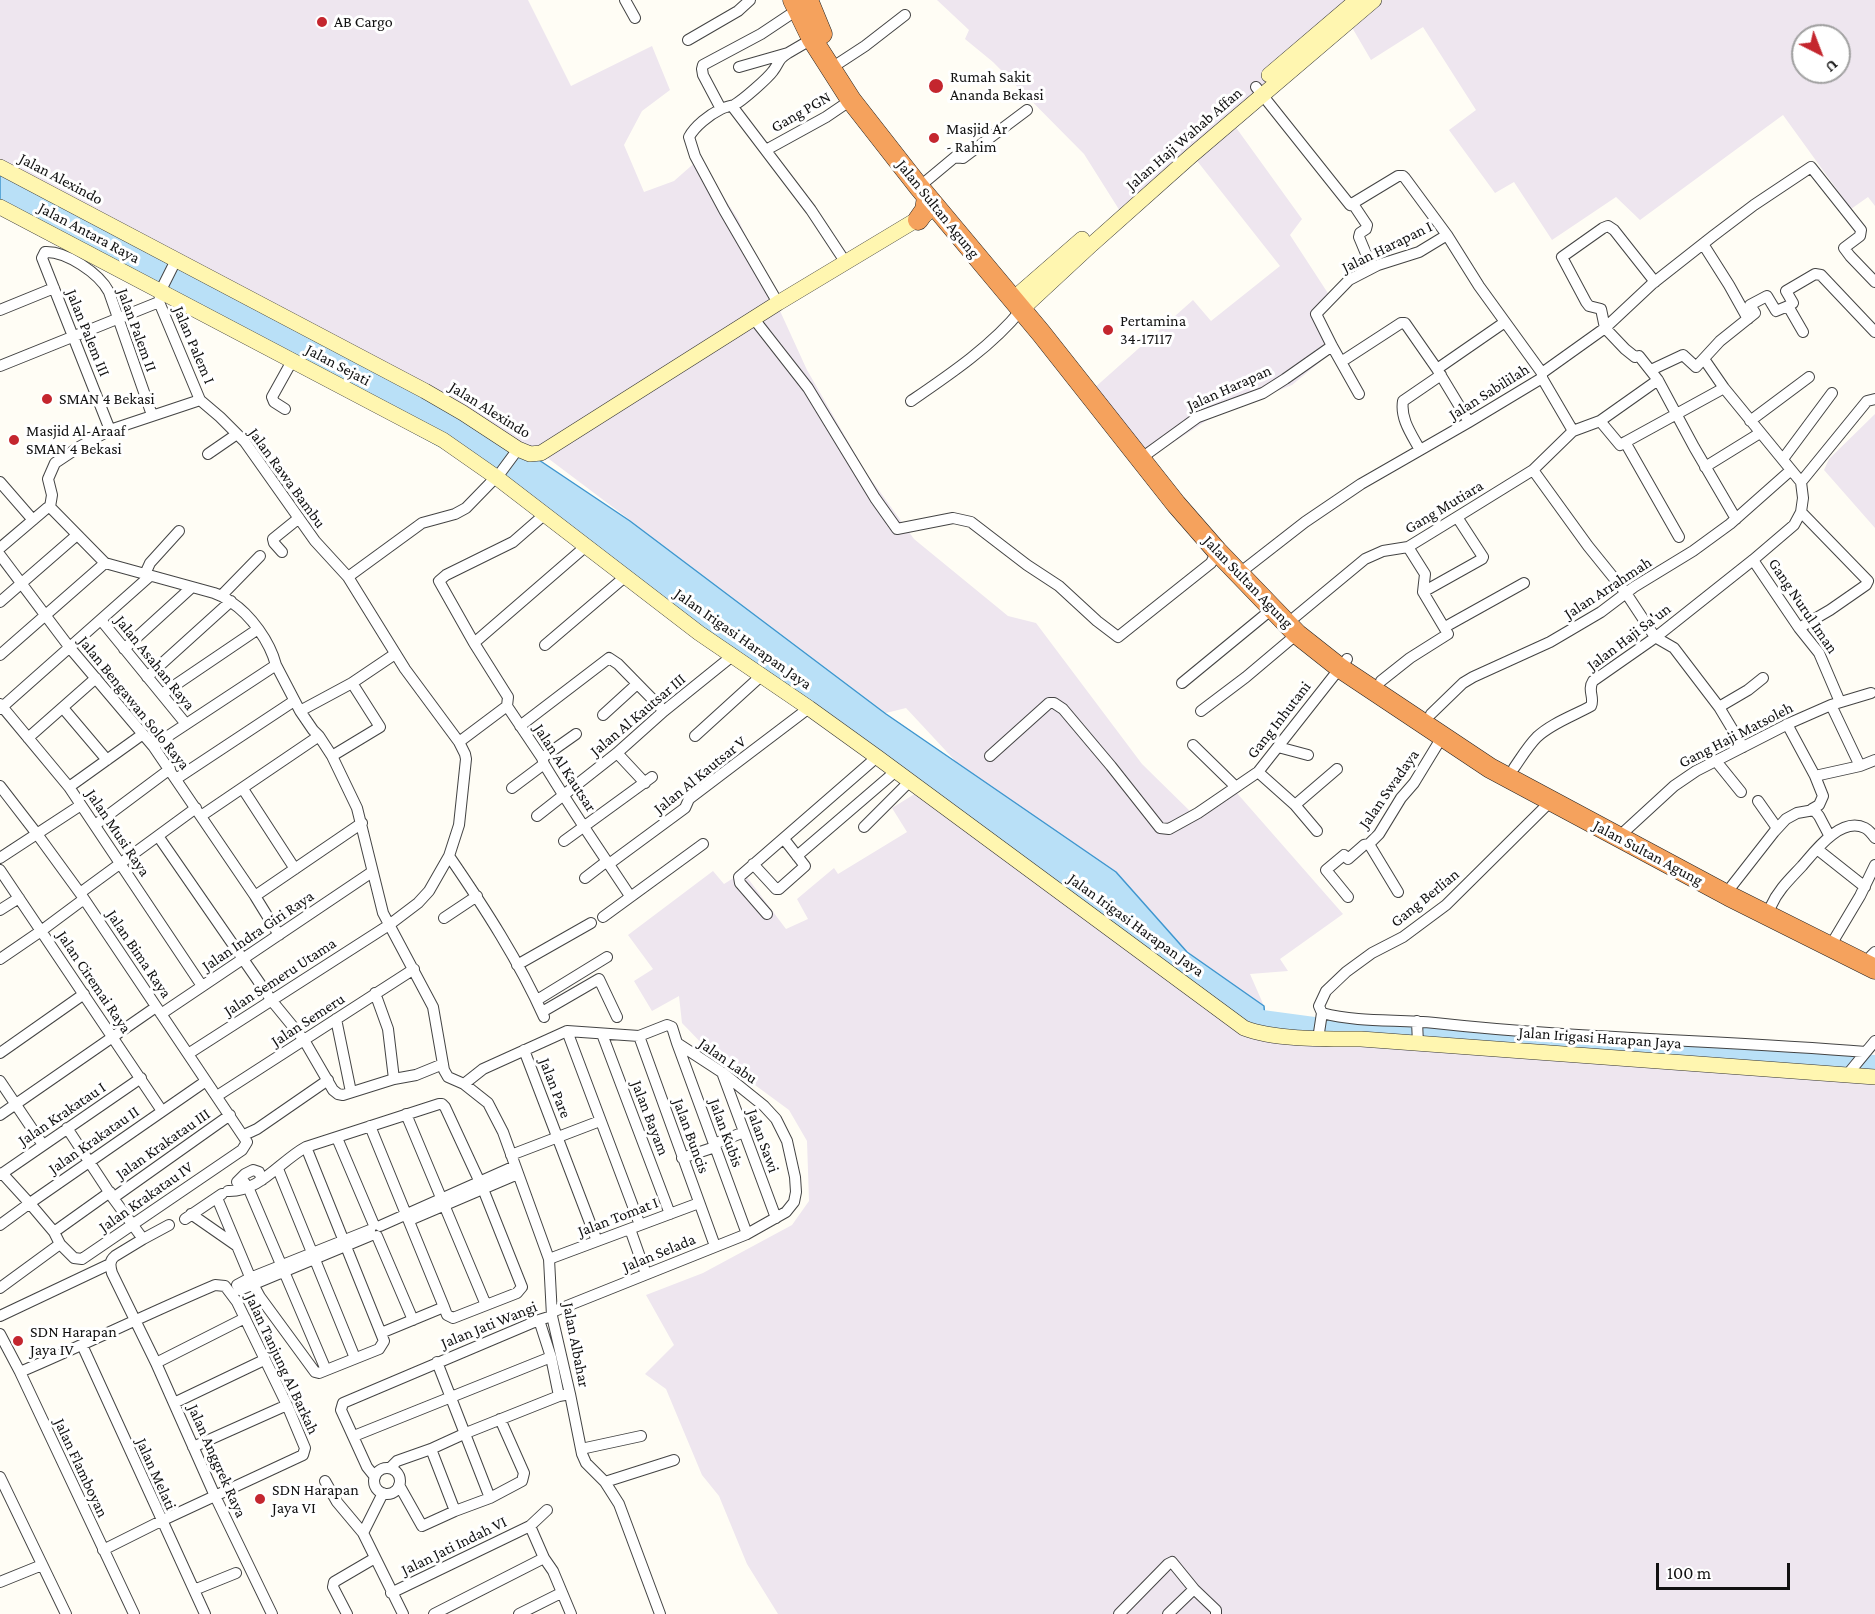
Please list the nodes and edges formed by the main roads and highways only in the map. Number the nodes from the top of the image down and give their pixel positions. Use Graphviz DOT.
graph roads {
  1 [pos="799,3"];
  2 [pos="933,198"];
  3 [pos="918,220"];
  4 [pos="1144,456"];
  5 [pos="1296,625"];
  6 [pos="1344,663"];
  7 [pos="1826,937"];
  8 [pos="1874,959"];
  1 -- 2 [label="highway, Jalan Sultan Agung"];
  1 -- 2 [label="highway, Jalan Sultan Agung"];
  2 -- 3 [label="highway"];
  2 -- 4 [label="highway, Jalan Sultan Agung"];
  4 -- 5 [label="highway, Jalan Sultan Agung"];
  4 -- 5 [label="highway, Jalan Sultan Agung"];
  5 -- 6 [label="highway, Jalan Sultan Agung"];
  6 -- 7 [label="highway, Jalan Sultan Agung"];
  6 -- 7 [label="highway, Jalan Sultan Agung"];
  7 -- 8 [label="highway, Jalan Sultan Agung"];
}
